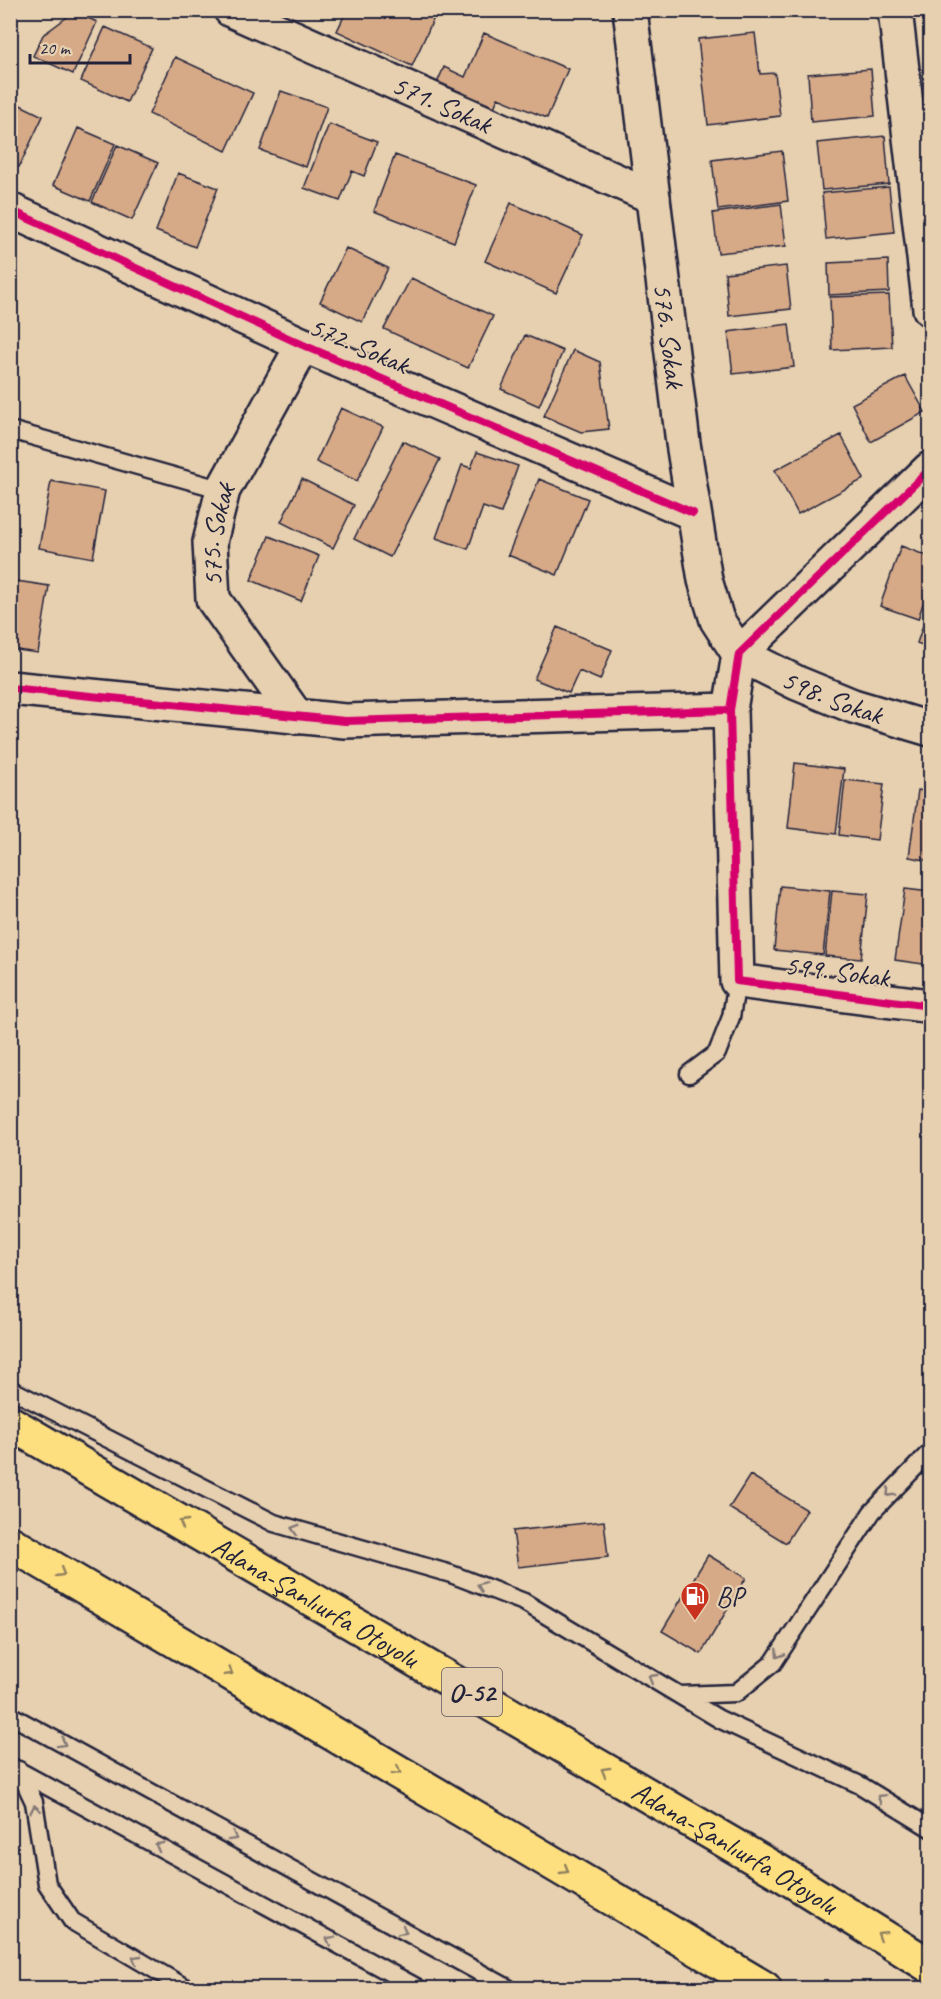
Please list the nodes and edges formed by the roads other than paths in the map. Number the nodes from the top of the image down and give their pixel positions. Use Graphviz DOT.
graph roads {
  1 [pos="231,10"];
  2 [pos="630,10"];
  3 [pos="895,10"];
  4 [pos="653,197"];
  5 [pos="10,210"];
  6 [pos="930,309"];
  7 [pos="303,345"];
  8 [pos="10,430"];
  9 [pos="930,469"];
  10 [pos="223,490"];
  11 [pos="693,513"];
  12 [pos="739,654"];
  13 [pos="10,688"];
  14 [pos="730,710"];
  15 [pos="297,717"];
  16 [pos="930,729"];
  17 [pos="737,981"];
  18 [pos="930,1006"];
  19 [pos="689,1074"];
  20 [pos="10,1389"];
  21 [pos="10,1423"];
  22 [pos="930,1452"];
  23 [pos="10,1543"];
  24 [pos="680,1695"];
  25 [pos="10,1714"];
  26 [pos="15,1768"];
  27 [pos="930,1828"];
  28 [pos="930,1966"];
  29 [pos="186,1989"];
  30 [pos="418,1989"];
  31 [pos="508,1989"];
  32 [pos="764,1989"];
  1 -- 4 [label="street, 571. Sokak"];
  2 -- 4 [label="street, 576. Sokak"];
  3 -- 6 [label="street"];
  4 -- 11 [label="street, 576. Sokak"];
  5 -- 7 [label="street, 572. Sokak"];
  7 -- 10 [label="street, 575. Sokak"];
  7 -- 11 [label="street, 572. Sokak"];
  8 -- 10 [label="lane"];
  9 -- 12 [label="street"];
  10 -- 15 [label="street, 575. Sokak"];
  11 -- 12 [label="street, 576. Sokak"];
  12 -- 14 [label="street"];
  12 -- 16 [label="street, 598. Sokak"];
  13 -- 15 [label="street"];
  14 -- 15 [label="street"];
  14 -- 17 [label="street"];
  17 -- 18 [label="street, 599. Sokak"];
  17 -- 19 [label="lane"];
  24 -- 20 [label="lane, one-way"];
  28 -- 21 [label="highway, Adana-Şanlıurfa Otoyolu / O-52, one-way"];
  22 -- 24 [label="lane, one-way"];
  23 -- 32 [label="highway, one-way"];
  27 -- 24 [label="lane, one-way"];
  25 -- 31 [label="lane, one-way"];
  29 -- 26 [label="lane, one-way"];
  30 -- 26 [label="lane, one-way"];
}
